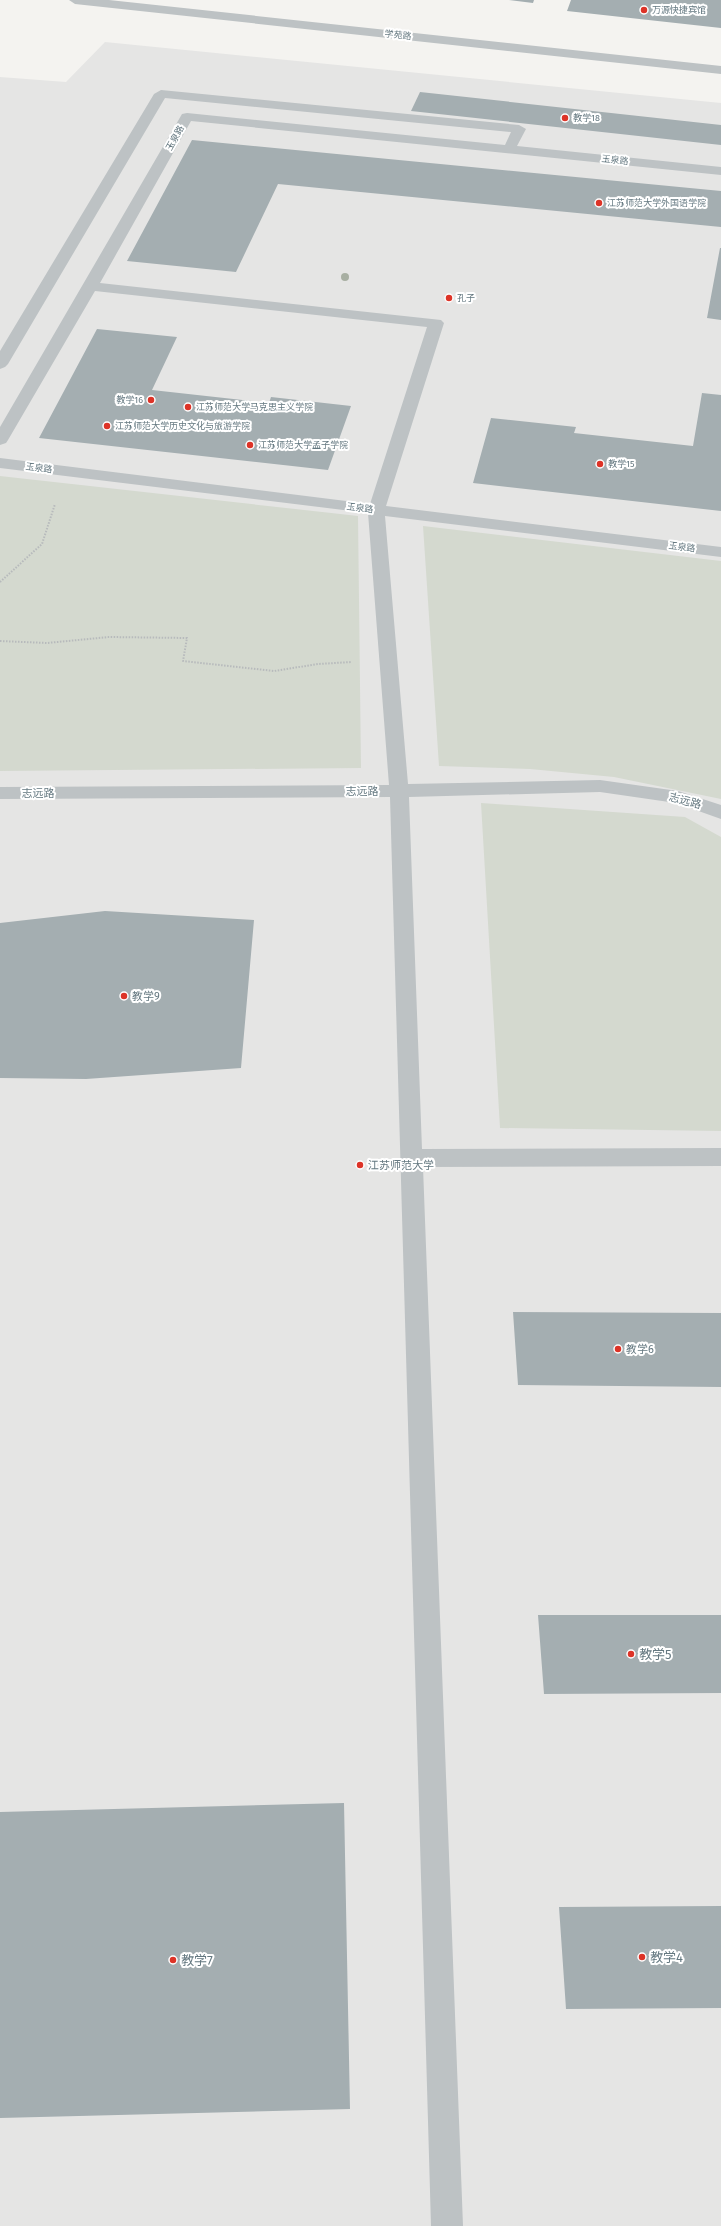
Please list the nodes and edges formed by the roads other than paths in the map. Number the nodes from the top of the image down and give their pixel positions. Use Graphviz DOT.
graph roads {
  1 [pos="75,0"];
  2 [pos="721,70"];
  3 [pos="509,150"];
  4 [pos="721,171"];
  5 [pos="91,286"];
  6 [pos="0,364"];
  7 [pos="0,440"];
  8 [pos="0,463"];
  9 [pos="376,510"];
  10 [pos="721,552"];
  11 [pos="399,791"];
  12 [pos="0,793"];
  13 [pos="721,812"];
  14 [pos="721,1156"];
  15 [pos="411,1158"];
  16 [pos="447,2226"];
  1 -- 2 [label="street, 学苑路"];
  3 -- 4 [label="street, 玉泉路"];
  3 -- 5 [label="street, 玉泉路"];
  3 -- 6 [label="street"];
  5 -- 7 [label="street, 玉泉路"];
  5 -- 9 [label="street"];
  8 -- 9 [label="street, 玉泉路"];
  9 -- 10 [label="street, 玉泉路"];
  9 -- 11 [label="street"];
  11 -- 12 [label="street, 志远路"];
  11 -- 13 [label="street, 志远路"];
  11 -- 15 [label="street"];
  14 -- 15 [label="street"];
  15 -- 16 [label="street"];
}
